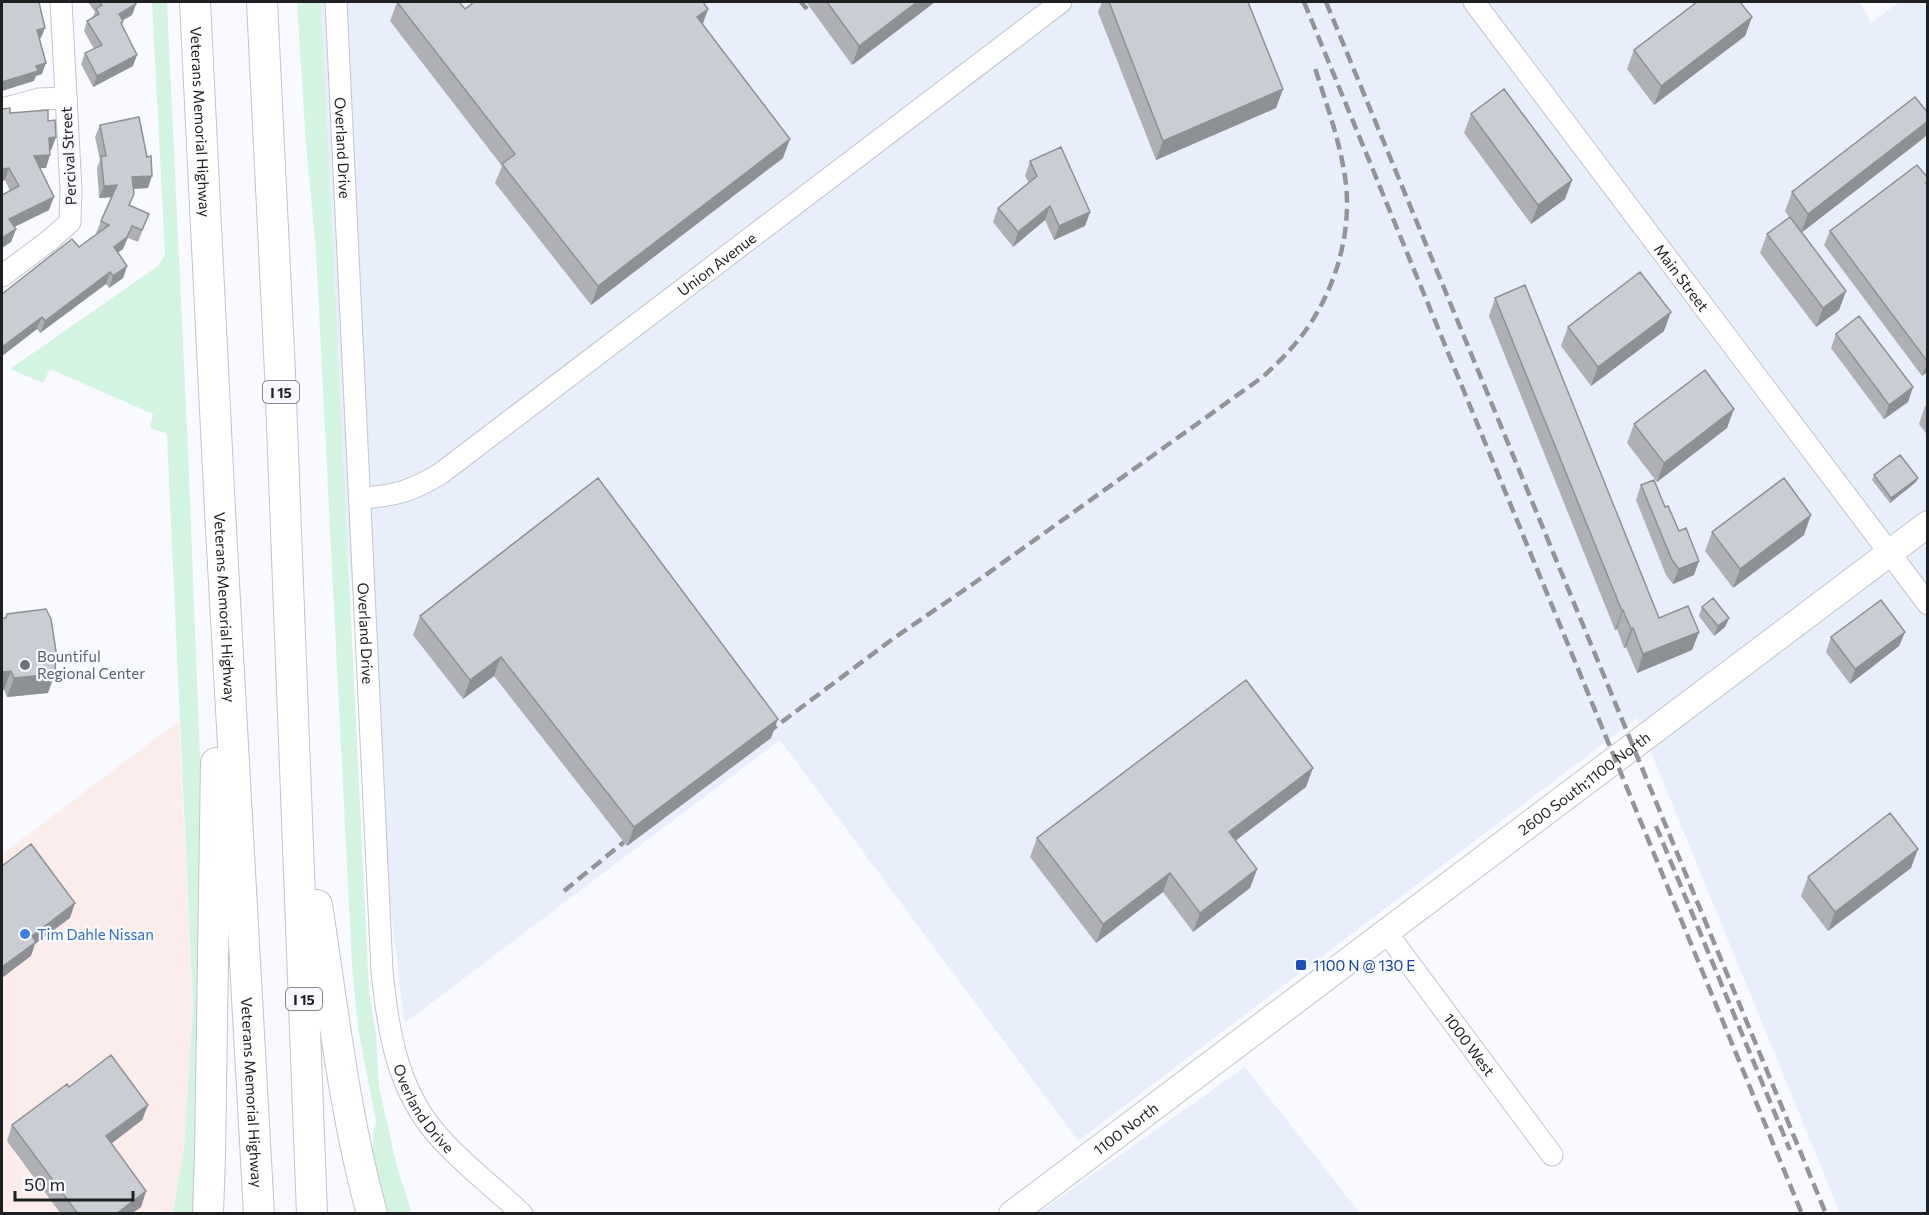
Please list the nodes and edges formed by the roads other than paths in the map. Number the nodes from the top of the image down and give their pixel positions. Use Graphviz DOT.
graph roads {
  1 [pos="61,2"];
  2 [pos="195,2"];
  3 [pos="262,2"];
  4 [pos="336,2"];
  5 [pos="1061,2"];
  6 [pos="1474,2"];
  7 [pos="66,98"];
  8 [pos="2,109"];
  9 [pos="2,276"];
  10 [pos="360,498"];
  11 [pos="220,511"];
  12 [pos="1928,524"];
  13 [pos="1890,553"];
  14 [pos="1928,604"];
  15 [pos="295,784"];
  16 [pos="1386,932"];
  17 [pos="1239,1042"];
  18 [pos="1552,1155"];
  19 [pos="208,1214"];
  20 [pos="259,1214"];
  21 [pos="312,1214"];
  22 [pos="372,1214"];
  23 [pos="522,1214"];
  24 [pos="1012,1214"];
  1 -- 7 [label="street, Percival Street"];
  2 -- 11 [label="highway, Veterans Memorial Highway"];
  3 -- 15 [label="highway, I 15"];
  4 -- 10 [label="street, Overland Drive"];
  5 -- 10 [label="street, Union Avenue"];
  6 -- 13 [label="street, Main Street"];
  7 -- 8 [label="street"];
  7 -- 9 [label="street, Percival Street"];
  10 -- 23 [label="street, Overland Drive"];
  11 -- 19 [label="highway"];
  11 -- 20 [label="highway, Veterans Memorial Highway"];
  12 -- 13 [label="main road, 2600 South;1100 North"];
  13 -- 14 [label="street, Main Street"];
  13 -- 16 [label="main road, 2600 South;1100 North"];
  15 -- 21 [label="highway, I 15"];
  15 -- 22 [label="highway"];
  16 -- 17 [label="main road, 2600 South;1100 North"];
  16 -- 18 [label="street, 1000 West"];
  17 -- 24 [label="main road, 1100 North"];
}
